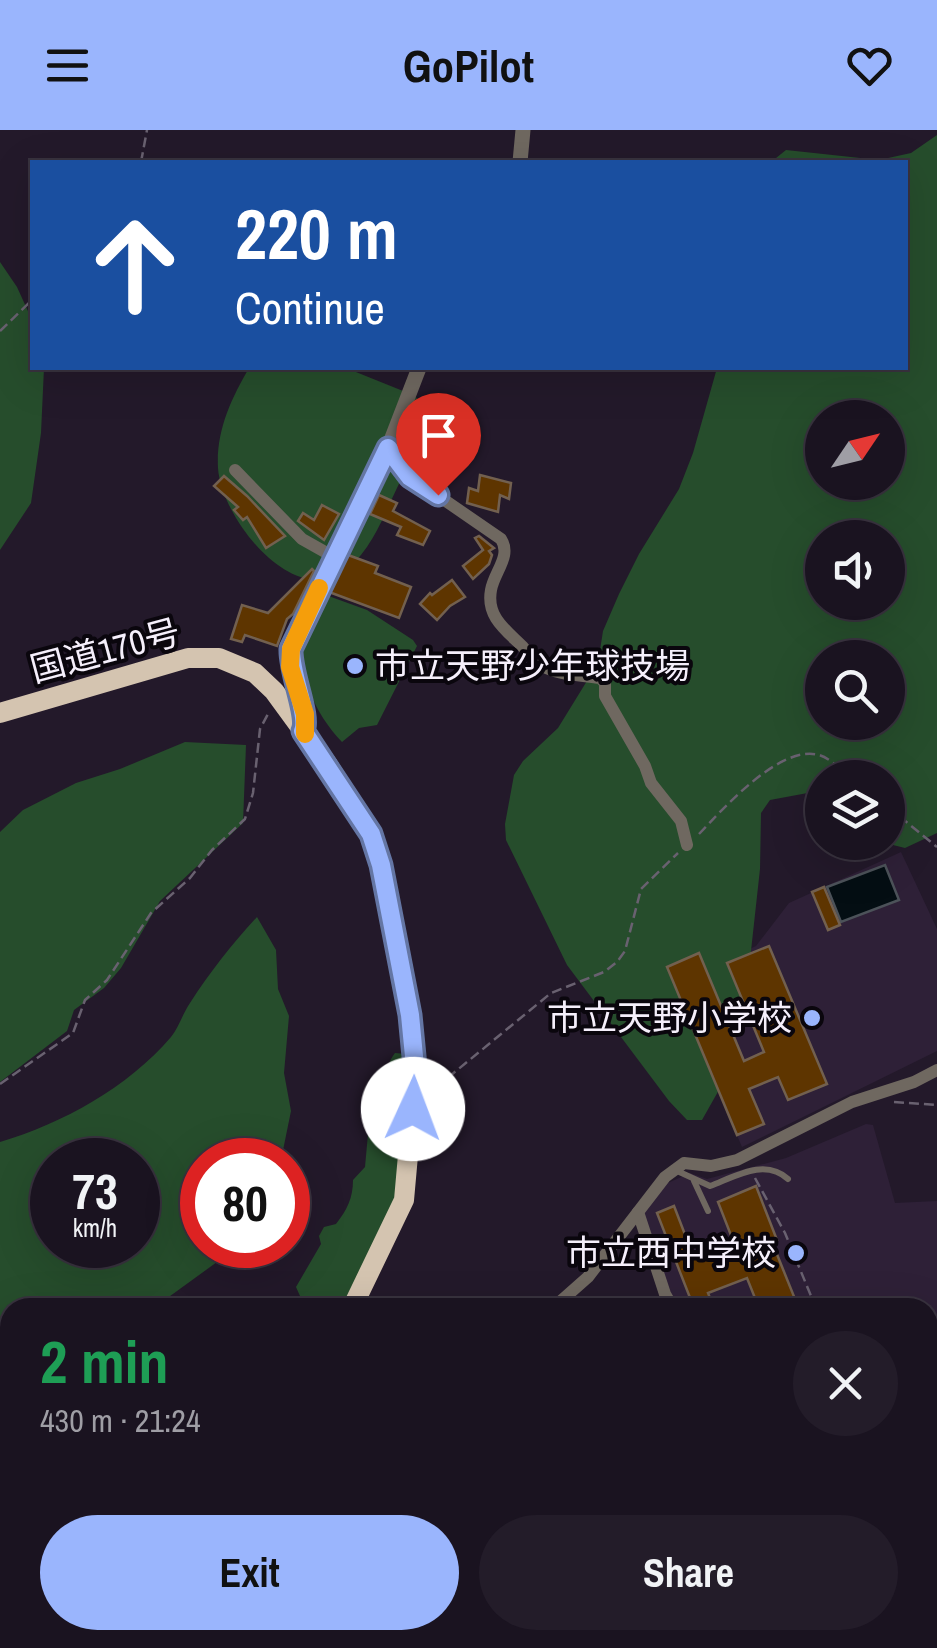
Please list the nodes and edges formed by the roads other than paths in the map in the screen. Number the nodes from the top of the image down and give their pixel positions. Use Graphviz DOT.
graph roads {
  1 [pos="523,130"];
  2 [pos="520,160"];
  3 [pos="418,370"];
  4 [pos="388,448"];
  5 [pos="235,470"];
  6 [pos="334,558"];
  7 [pos="0,713"];
  8 [pos="303,731"];
  9 [pos="687,845"];
  10 [pos="937,1070"];
  11 [pos="674,1170"];
  12 [pos="788,1179"];
  13 [pos="694,1181"];
  14 [pos="708,1211"];
  15 [pos="638,1212"];
  16 [pos="357,1298"];
  17 [pos="563,1298"];
  18 [pos="667,1298"];
  1 -- 2 [label="street"];
  3 -- 4 [label="street"];
  4 -- 6 [label="street"];
  4 -- 9 [label="street"];
  5 -- 6 [label="street"];
  6 -- 8 [label="street"];
  7 -- 8 [label="highway, 国道170号"];
  8 -- 16 [label="highway, 国道170号"];
  10 -- 11 [label="street"];
  11 -- 13 [label="lane"];
  11 -- 15 [label="street"];
  12 -- 13 [label="lane"];
  13 -- 14 [label="lane"];
  15 -- 17 [label="street"];
  15 -- 18 [label="street"];
}
